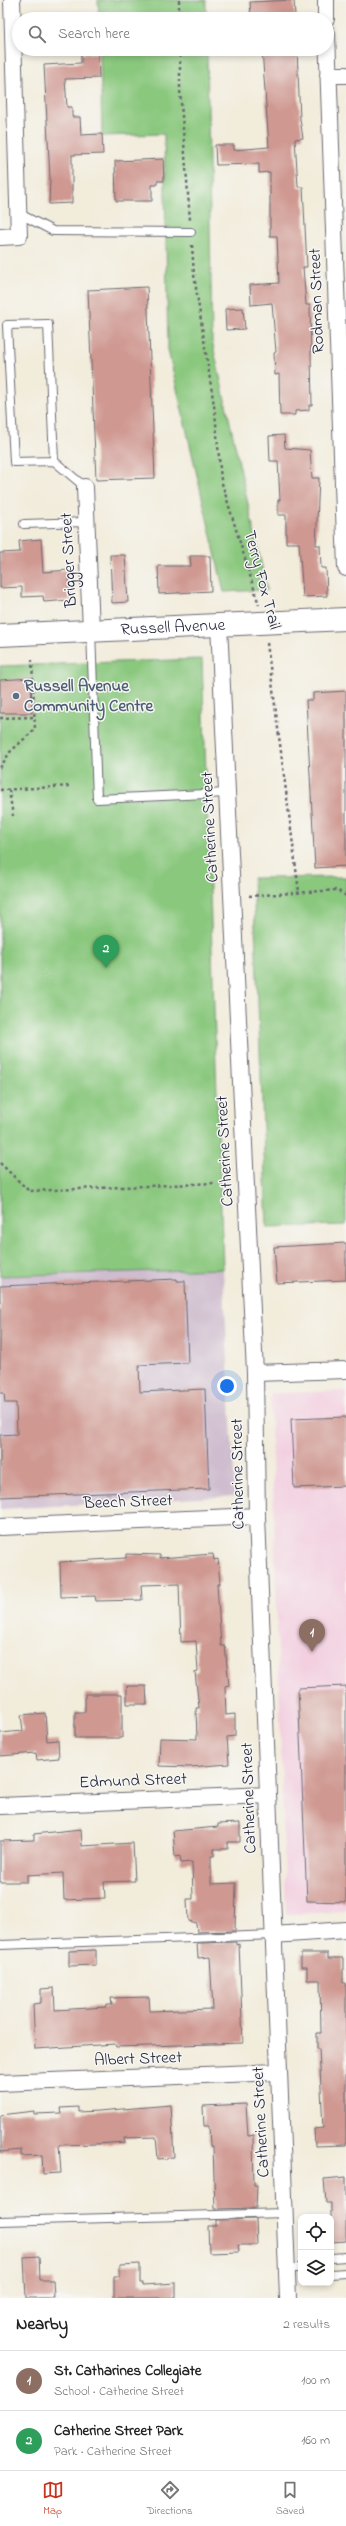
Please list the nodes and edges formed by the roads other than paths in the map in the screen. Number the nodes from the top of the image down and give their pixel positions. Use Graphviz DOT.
graph roads {
  1 [pos="12,0"];
  2 [pos="326,0"];
  3 [pos="12,12"];
  4 [pos="326,12"];
  5 [pos="14,56"];
  6 [pos="328,56"];
  7 [pos="346,74"];
  8 [pos="328,75"];
  9 [pos="18,213"];
  10 [pos="191,232"];
  11 [pos="0,237"];
  12 [pos="342,324"];
  13 [pos="54,461"];
  14 [pos="85,487"];
  15 [pos="86,522"];
  16 [pos="24,524"];
  17 [pos="346,568"];
  18 [pos="346,619"];
  19 [pos="219,625"];
  20 [pos="91,630"];
  21 [pos="0,635"];
  22 [pos="228,794"];
  23 [pos="346,1370"];
  24 [pos="255,1373"];
  25 [pos="257,1516"];
  26 [pos="0,1527"];
  27 [pos="268,1795"];
  28 [pos="0,1806"];
  29 [pos="346,1930"];
  30 [pos="273,1935"];
  31 [pos="0,1945"];
  32 [pos="277,2072"];
  33 [pos="0,2083"];
  34 [pos="284,2213"];
  35 [pos="0,2221"];
  36 [pos="346,2257"];
  37 [pos="334,2258"];
  38 [pos="294,2268"];
  39 [pos="346,2273"];
  40 [pos="334,2274"];
  41 [pos="288,2298"];
  1 -- 3 [label="street"];
  2 -- 4 [label="street"];
  5 -- 9 [label="street"];
  6 -- 8 [label="street, Rodman Street"];
  7 -- 8 [label="street"];
  8 -- 12 [label="street, Rodman Street"];
  9 -- 10 [label="lane"];
  9 -- 11 [label="street"];
  12 -- 17 [label="street, Rodman Street"];
  13 -- 13 [label="lane"];
  13 -- 14 [label="lane"];
  14 -- 15 [label="street, Brigger Street"];
  15 -- 16 [label="lane"];
  15 -- 20 [label="street, Brigger Street"];
  18 -- 19 [label="street, Russell Avenue"];
  19 -- 20 [label="street, Russell Avenue"];
  19 -- 22 [label="street, Catherine Street"];
  20 -- 21 [label="street, Russell Avenue"];
  20 -- 22 [label="lane"];
  22 -- 24 [label="street, Catherine Street"];
  23 -- 24 [label="street"];
  24 -- 25 [label="street, Catherine Street"];
  25 -- 26 [label="street, Beech Street"];
  25 -- 27 [label="street, Catherine Street"];
  27 -- 28 [label="street, Edmund Street"];
  27 -- 30 [label="street, Catherine Street"];
  29 -- 30 [label="street"];
  30 -- 31 [label="lane"];
  30 -- 32 [label="street, Catherine Street"];
  32 -- 33 [label="street, Albert Street"];
  32 -- 34 [label="street, Catherine Street"];
  34 -- 35 [label="lane"];
  34 -- 38 [label="street, Catherine Street"];
  36 -- 37 [label="lane"];
  38 -- 41 [label="street, Catherine Street"];
  39 -- 40 [label="lane"];
}
